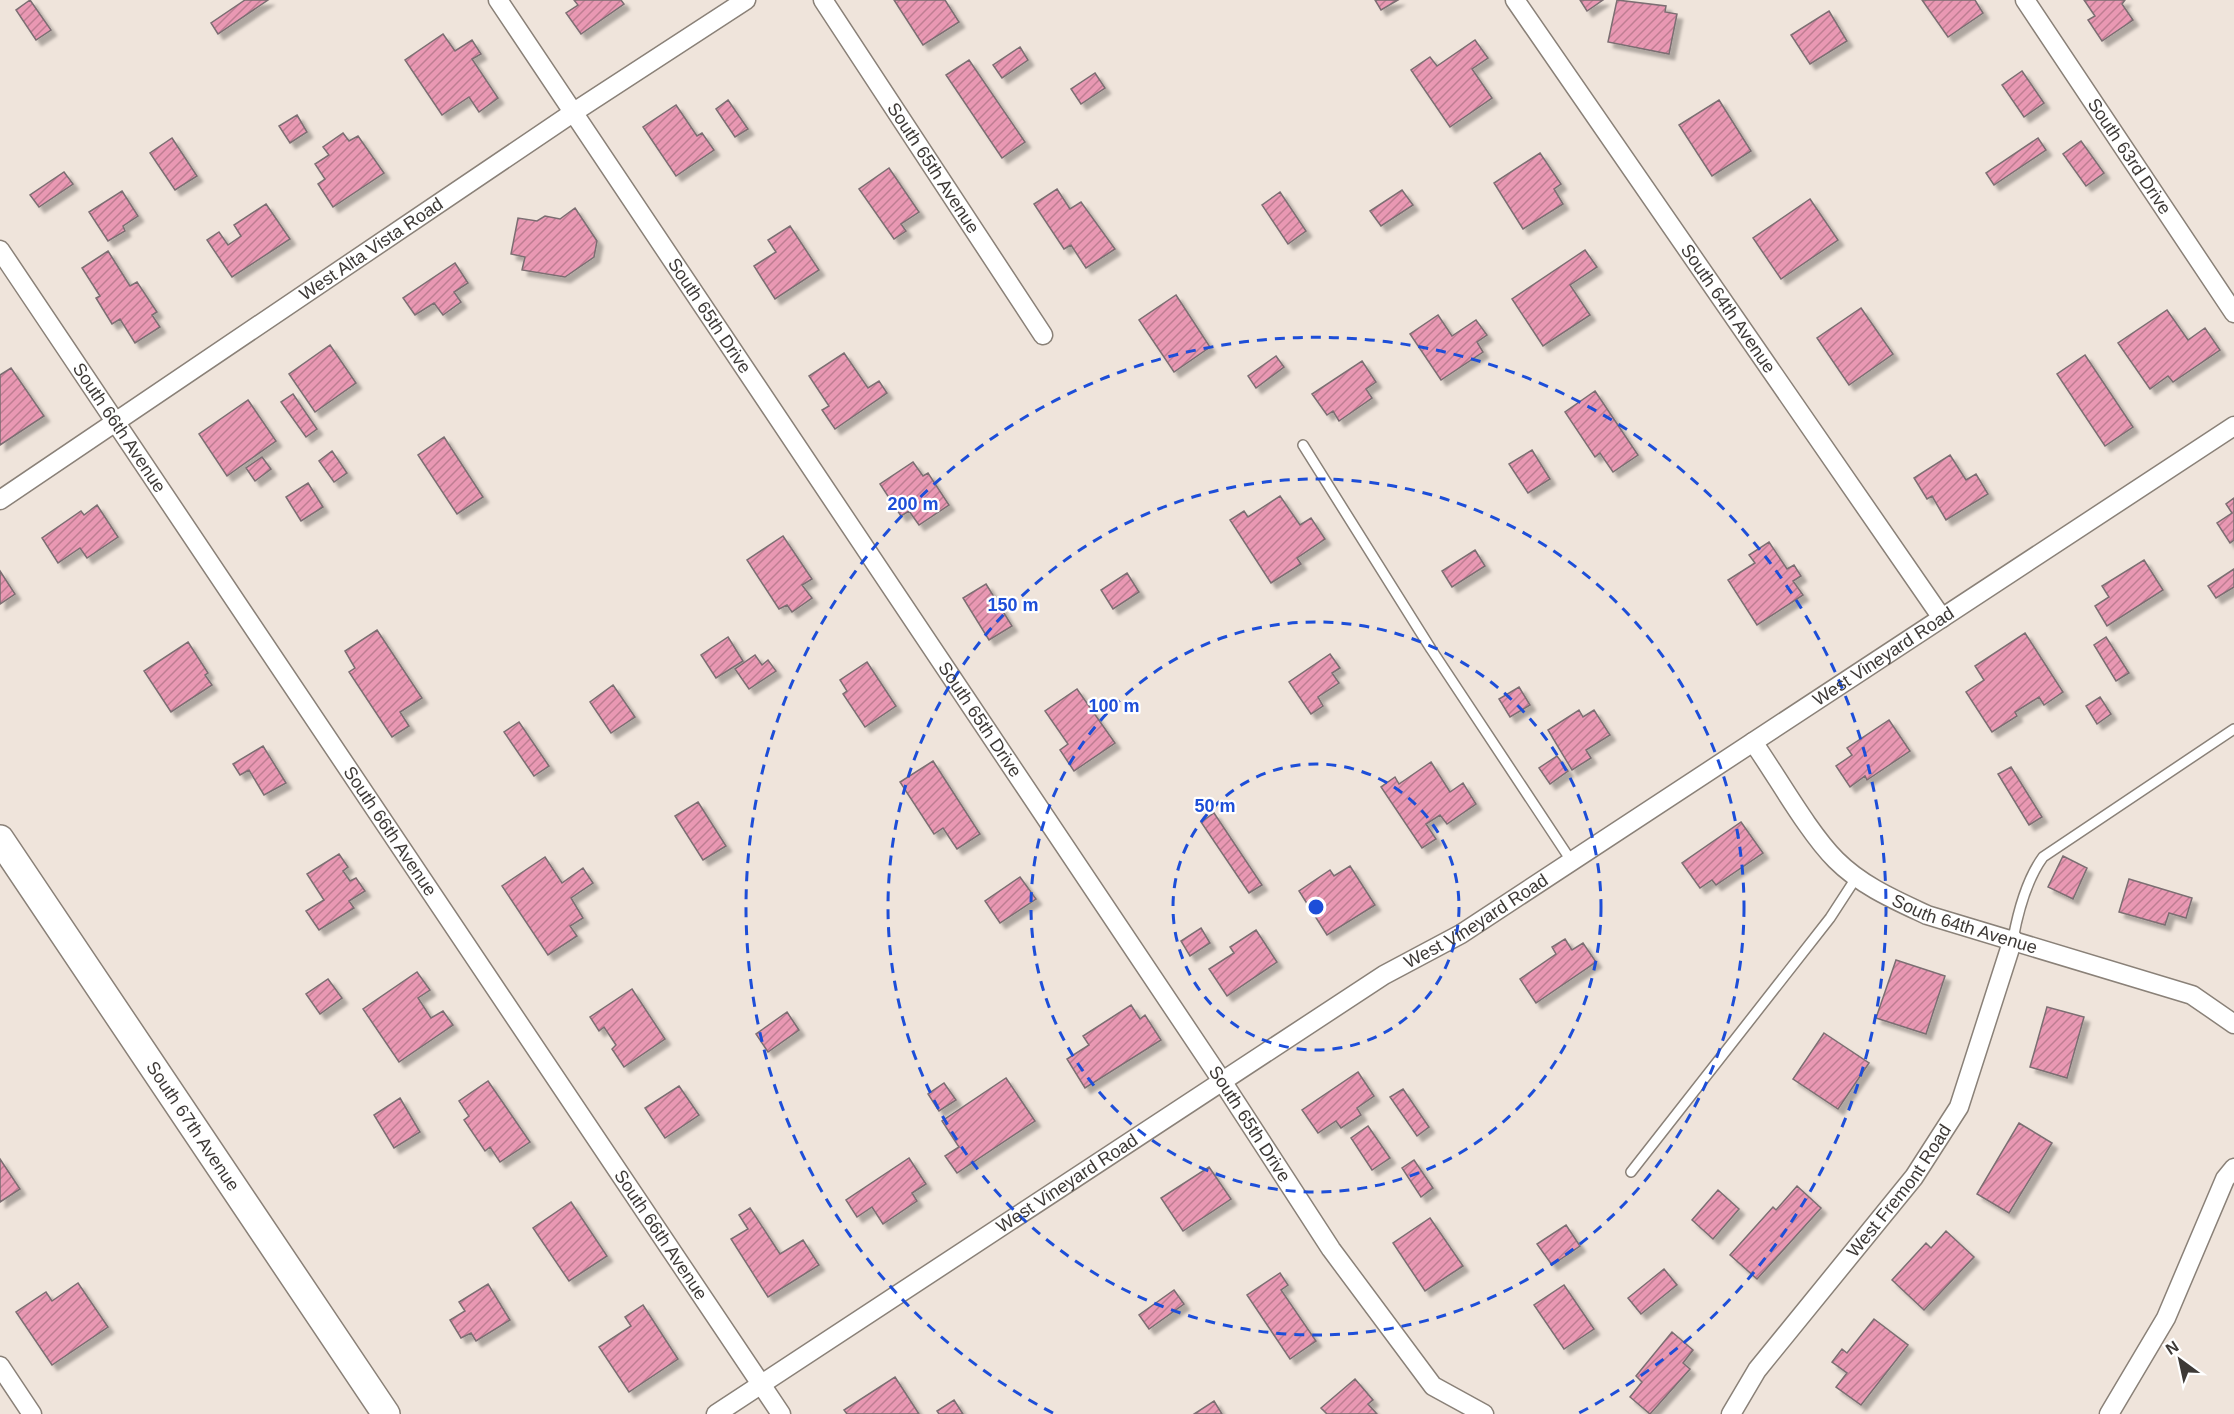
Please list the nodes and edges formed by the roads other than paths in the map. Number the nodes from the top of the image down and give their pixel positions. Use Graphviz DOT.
graph roads {
  1 [pos="498,0"];
  2 [pos="746,0"];
  3 [pos="823,0"];
  4 [pos="1515,0"];
  5 [pos="2025,0"];
  6 [pos="574,112"];
  7 [pos="0,250"];
  8 [pos="2234,313"];
  9 [pos="1043,334"];
  10 [pos="117,423"];
  11 [pos="2234,426"];
  12 [pos="1303,445"];
  13 [pos="0,500"];
  14 [pos="1942,618"];
  15 [pos="2234,729"];
  16 [pos="1753,742"];
  17 [pos="0,839"];
  18 [pos="1572,862"];
  19 [pos="1857,878"];
  20 [pos="2013,939"];
  21 [pos="2234,1024"];
  22 [pos="1222,1081"];
  23 [pos="2234,1168"];
  24 [pos="1631,1172"];
  25 [pos="0,1366"];
  26 [pos="761,1384"];
  27 [pos="32,1414"];
  28 [pos="386,1414"];
  29 [pos="717,1414"];
  30 [pos="781,1414"];
  31 [pos="1484,1414"];
  32 [pos="1731,1414"];
  33 [pos="2109,1414"];
  1 -- 6 [label="street, South 65th Drive"];
  2 -- 6 [label="street, West Alta Vista Road"];
  3 -- 9 [label="street, South 65th Avenue"];
  4 -- 14 [label="street, South 64th Avenue"];
  5 -- 8 [label="street, South 63rd Drive"];
  6 -- 10 [label="street, West Alta Vista Road"];
  6 -- 22 [label="street, South 65th Drive"];
  7 -- 10 [label="street, South 66th Avenue"];
  10 -- 13 [label="street, West Alta Vista Road"];
  10 -- 26 [label="street, South 66th Avenue"];
  11 -- 14 [label="street, West Vineyard Road"];
  12 -- 18 [label="lane"];
  14 -- 16 [label="street, West Vineyard Road"];
  15 -- 20 [label="lane"];
  16 -- 18 [label="street, West Vineyard Road"];
  16 -- 19 [label="street, South 64th Avenue"];
  17 -- 28 [label="main road, South 67th Avenue"];
  18 -- 22 [label="street, West Vineyard Road"];
  19 -- 20 [label="street, South 64th Avenue"];
  19 -- 24 [label="lane"];
  20 -- 21 [label="street, South 64th Avenue"];
  20 -- 32 [label="street, West Fremont Road"];
  22 -- 26 [label="street, West Vineyard Road"];
  22 -- 31 [label="street, South 65th Drive"];
  23 -- 33 [label="street"];
  25 -- 27 [label="street"];
  26 -- 29 [label="street, West Vineyard Road"];
  26 -- 30 [label="street, South 66th Avenue"];
}
